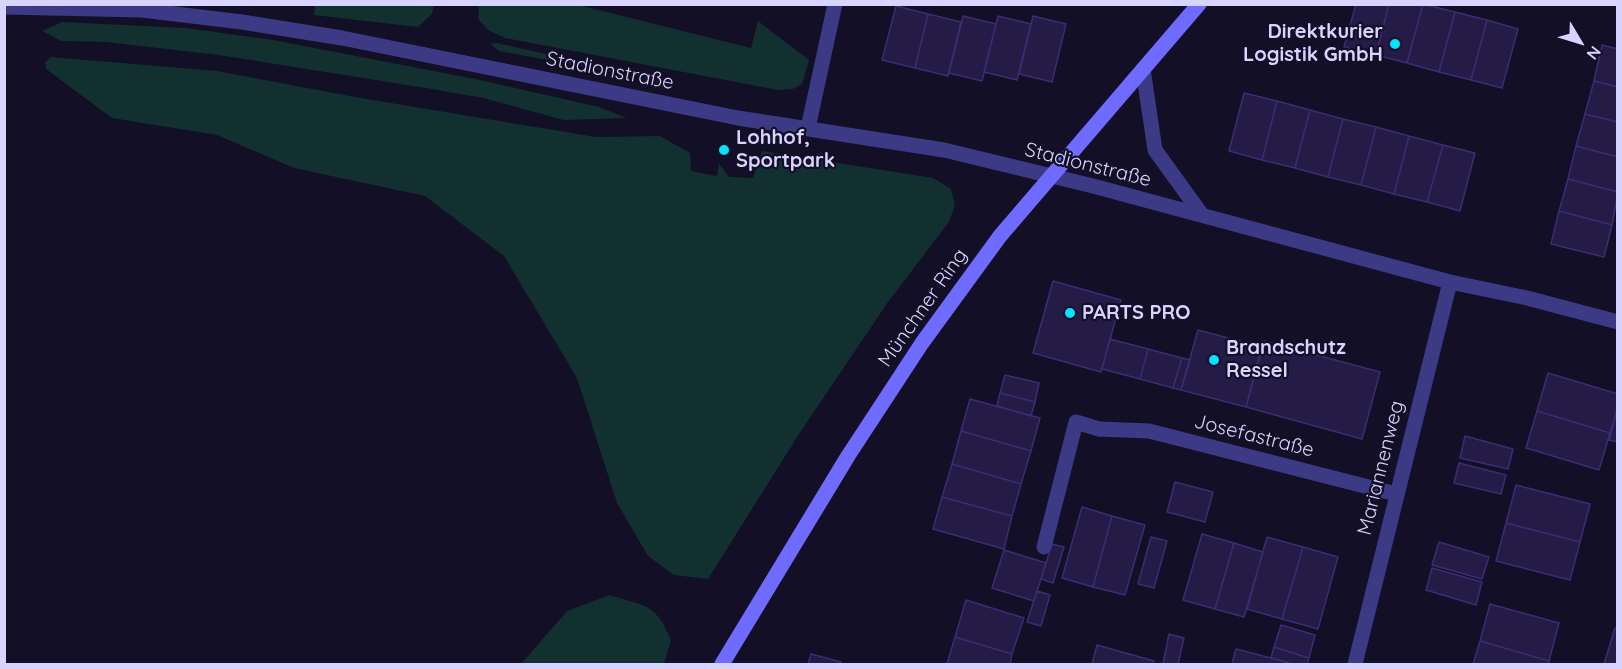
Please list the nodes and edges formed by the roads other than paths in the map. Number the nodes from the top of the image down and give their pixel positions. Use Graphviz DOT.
graph roads {
  1 [pos="835,4"];
  2 [pos="1199,4"];
  3 [pos="4,7"];
  4 [pos="1143,69"];
  5 [pos="808,128"];
  6 [pos="1051,176"];
  7 [pos="1202,215"];
  8 [pos="1450,282"];
  9 [pos="1617,322"];
  10 [pos="1396,494"];
  11 [pos="1044,547"];
  12 [pos="722,664"];
  13 [pos="1355,664"];
  1 -- 5 [label="street"];
  2 -- 4 [label="main road, Münchner Ring"];
  3 -- 5 [label="street, Stadionstraße"];
  4 -- 6 [label="main road, Münchner Ring"];
  4 -- 7 [label="street, Stadionstraße"];
  5 -- 6 [label="street, Stadionstraße"];
  6 -- 7 [label="street, Stadionstraße"];
  6 -- 12 [label="main road, Münchner Ring"];
  7 -- 8 [label="street, Stadionstraße"];
  8 -- 9 [label="street, Stadionstraße"];
  8 -- 10 [label="street, Mariannenweg"];
  10 -- 11 [label="street, Josefastraße"];
  10 -- 13 [label="street, Mariannenweg"];
}
